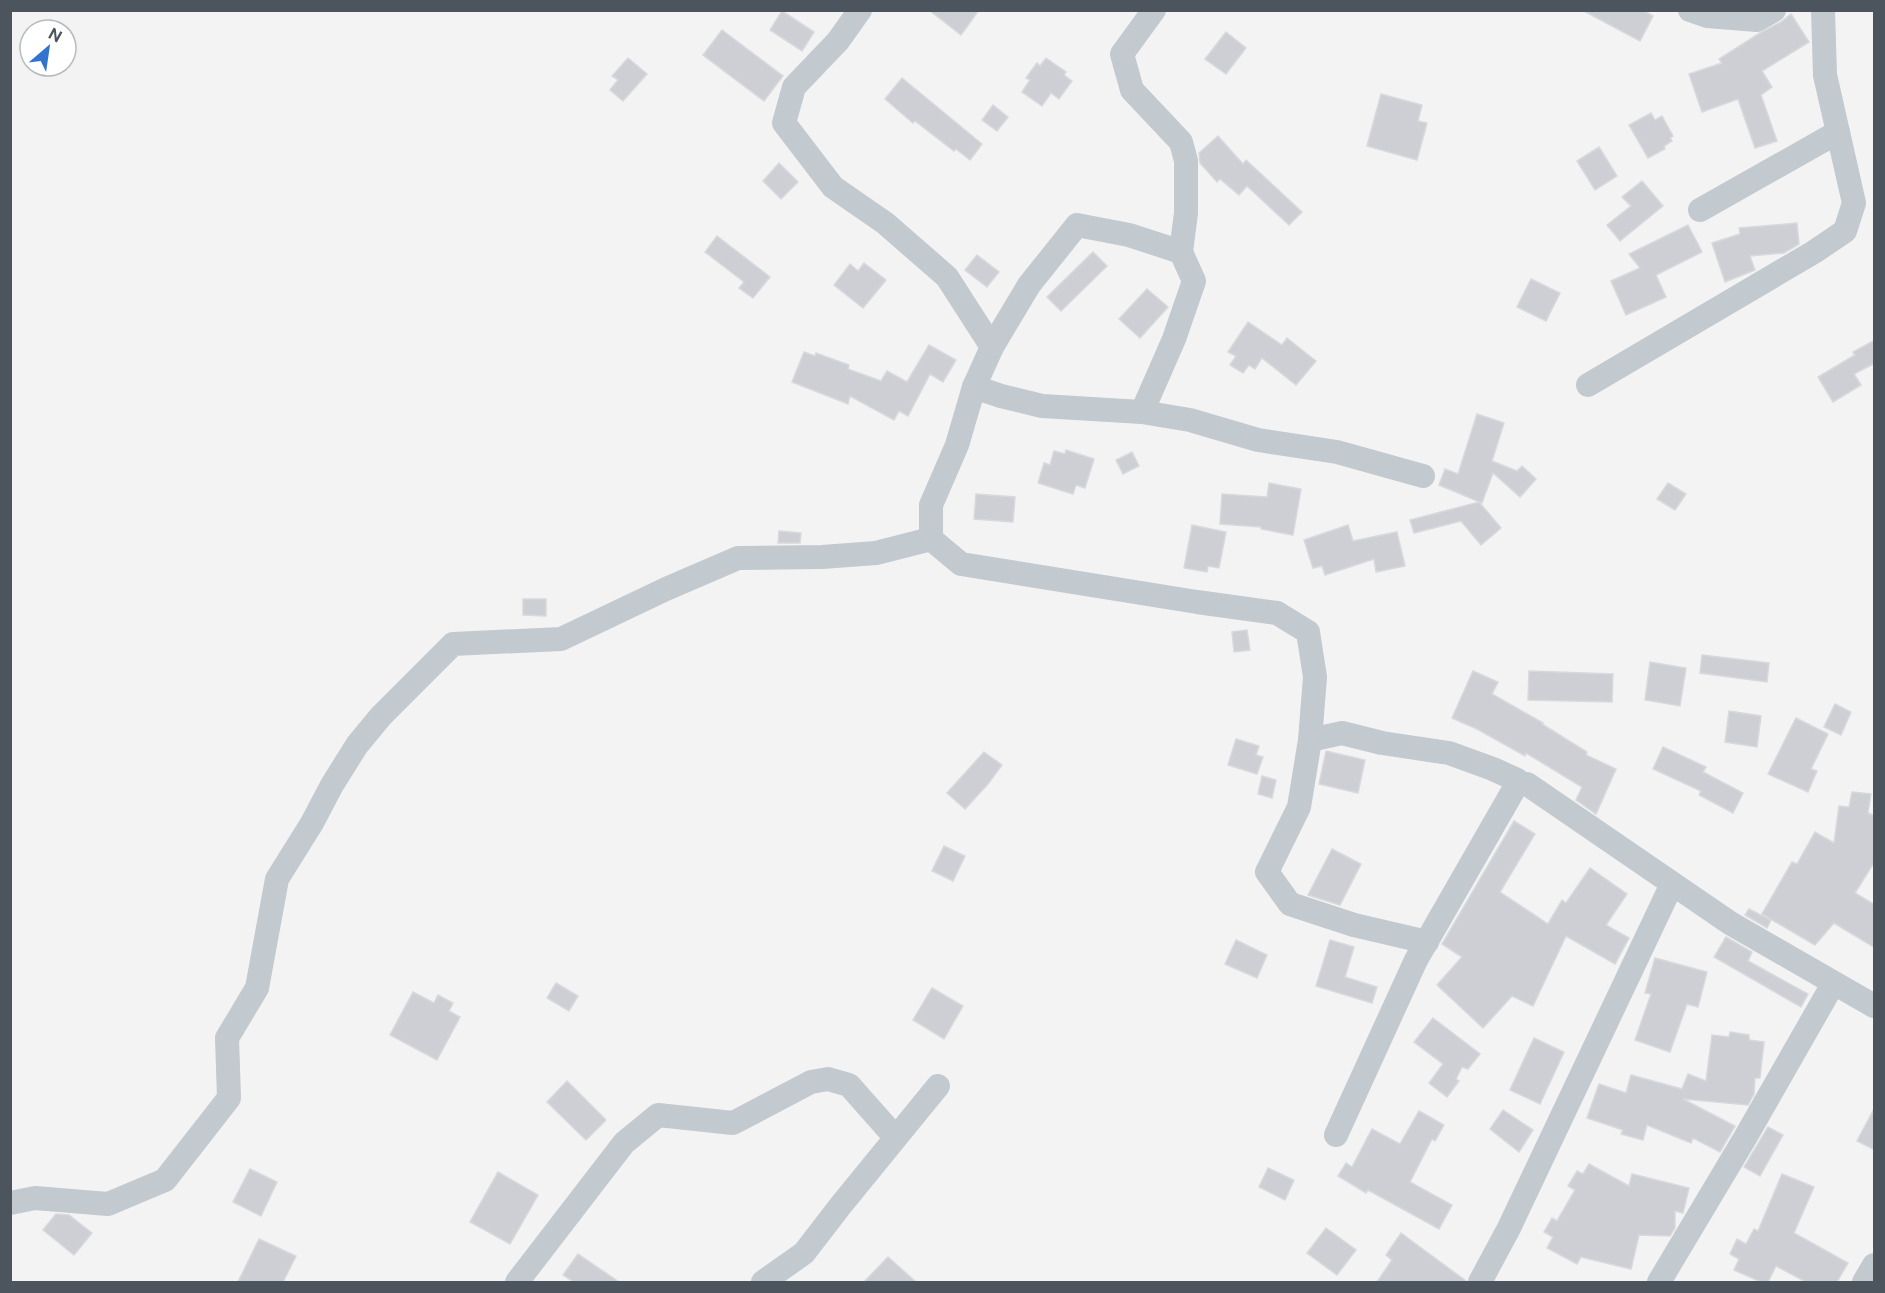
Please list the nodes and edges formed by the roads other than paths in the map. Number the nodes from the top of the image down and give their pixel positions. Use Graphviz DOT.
graph roads {
  1 [pos="860,10"];
  2 [pos="1690,10"];
  3 [pos="1774,10"];
  4 [pos="1823,10"];
  5 [pos="1147,13"];
  6 [pos="1838,132"];
  7 [pos="1700,210"];
  8 [pos="1181,252"];
  9 [pos="990,352"];
  10 [pos="1588,385"];
  11 [pos="974,387"];
  12 [pos="1014,399"];
  13 [pos="1142,412"];
  14 [pos="1423,476"];
  15 [pos="931,539"];
  16 [pos="1310,740"];
  17 [pos="1517,784"];
  18 [pos="1672,884"];
  19 [pos="1427,942"];
  20 [pos="1833,984"];
  21 [pos="1875,1006"];
  22 [pos="938,1086"];
  23 [pos="1336,1135"];
  24 [pos="896,1137"];
  25 [pos="10,1203"];
  26 [pos="1875,1265"];
  27 [pos="517,1282"];
  28 [pos="763,1282"];
  29 [pos="1480,1282"];
  30 [pos="1659,1282"];
  31 [pos="1864,1282"];
  1 -- 9 [label="street"];
  2 -- 3 [label="street"];
  4 -- 6 [label="street"];
  5 -- 8 [label="street"];
  6 -- 7 [label="street"];
  6 -- 10 [label="street"];
  8 -- 9 [label="street"];
  8 -- 13 [label="street"];
  9 -- 11 [label="street"];
  9 -- 12 [label="street"];
  11 -- 12 [label="street"];
  11 -- 15 [label="street"];
  12 -- 13 [label="street"];
  13 -- 14 [label="street"];
  15 -- 16 [label="street"];
  15 -- 25 [label="street"];
  16 -- 17 [label="street"];
  16 -- 19 [label="street"];
  17 -- 18 [label="street"];
  17 -- 19 [label="street"];
  18 -- 20 [label="street"];
  18 -- 29 [label="street"];
  19 -- 23 [label="street"];
  20 -- 21 [label="street"];
  20 -- 30 [label="street"];
  22 -- 24 [label="street"];
  24 -- 27 [label="street"];
  24 -- 28 [label="street"];
  26 -- 31 [label="street"];
}
